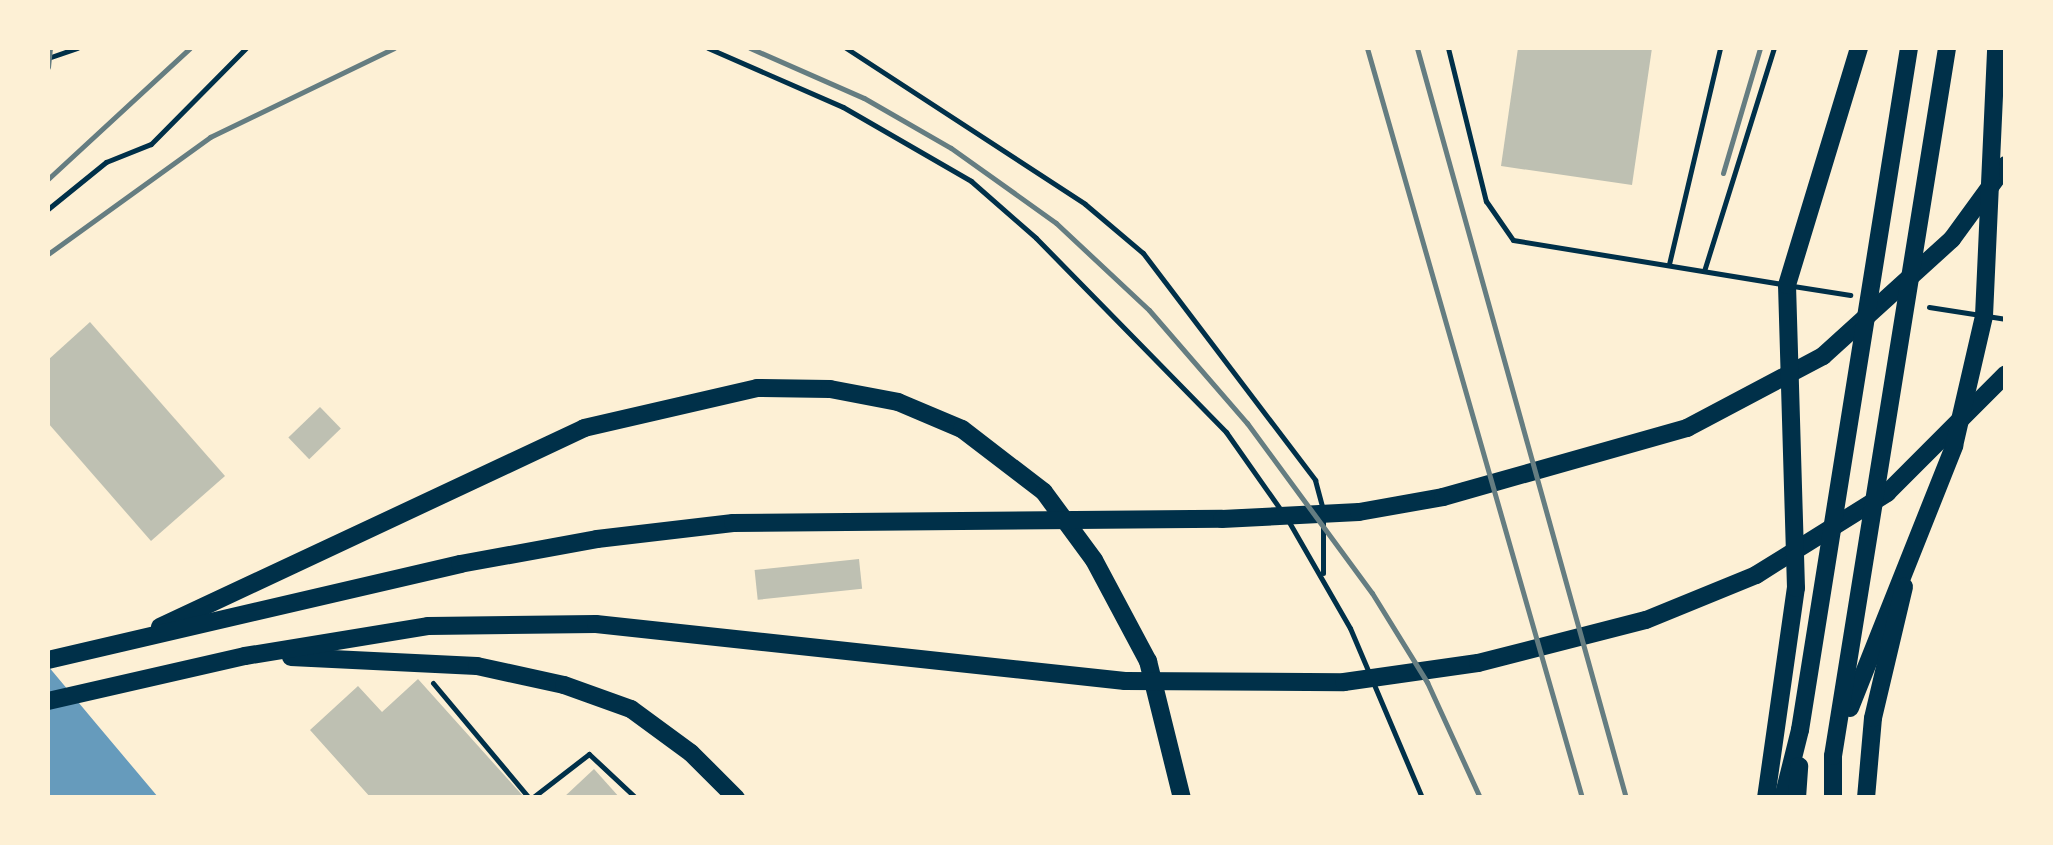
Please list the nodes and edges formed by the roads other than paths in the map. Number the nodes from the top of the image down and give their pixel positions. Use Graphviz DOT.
graph roads {
  1 [pos="76,48"];
  2 [pos="246,48"];
  3 [pos="708,48"];
  4 [pos="846,48"];
  5 [pos="1448,48"];
  6 [pos="1720,48"];
  7 [pos="1774,48"];
  8 [pos="1859,48"];
  9 [pos="1909,48"];
  10 [pos="1946,48"];
  11 [pos="1996,48"];
  12 [pos="48,58"];
  13 [pos="2006,165"];
  14 [pos="48,209"];
  15 [pos="1669,265"];
  16 [pos="1704,271"];
  17 [pos="1787,285"];
  18 [pos="1850,294"];
  19 [pos="1929,307"];
  20 [pos="1984,316"];
  21 [pos="2006,320"];
  22 [pos="2006,374"];
  23 [pos="1911,552"];
  24 [pos="1322,573"];
  25 [pos="137,640"];
  26 [pos="246,656"];
  27 [pos="48,660"];
  28 [pos="433,683"];
  29 [pos="48,702"];
  30 [pos="1800,730"];
  31 [pos="1833,756"];
  32 [pos="530,798"];
  33 [pos="636,798"];
  34 [pos="736,798"];
  35 [pos="1182,798"];
  36 [pos="1422,798"];
  37 [pos="1766,798"];
  38 [pos="1783,798"];
  39 [pos="1798,798"];
  40 [pos="1833,798"];
  41 [pos="1866,798"];
  1 -- 12 [label="lane"];
  2 -- 14 [label="lane"];
  3 -- 24 [label="lane"];
  4 -- 24 [label="lane"];
  5 -- 15 [label="lane"];
  6 -- 15 [label="lane"];
  7 -- 16 [label="lane"];
  8 -- 17 [label="highway"];
  9 -- 30 [label="highway"];
  10 -- 31 [label="highway"];
  11 -- 20 [label="highway"];
  13 -- 25 [label="highway"];
  15 -- 16 [label="lane"];
  16 -- 17 [label="lane"];
  17 -- 18 [label="lane"];
  17 -- 37 [label="highway"];
  19 -- 20 [label="lane"];
  20 -- 21 [label="lane"];
  20 -- 23 [label="highway"];
  22 -- 26 [label="highway"];
  23 -- 31 [label="highway"];
  23 -- 41 [label="highway"];
  24 -- 36 [label="lane"];
  25 -- 27 [label="highway"];
  25 -- 35 [label="highway"];
  26 -- 29 [label="highway"];
  26 -- 34 [label="highway"];
  28 -- 32 [label="lane"];
  30 -- 38 [label="highway"];
  30 -- 39 [label="highway"];
  31 -- 40 [label="highway"];
  32 -- 33 [label="lane"];
}
